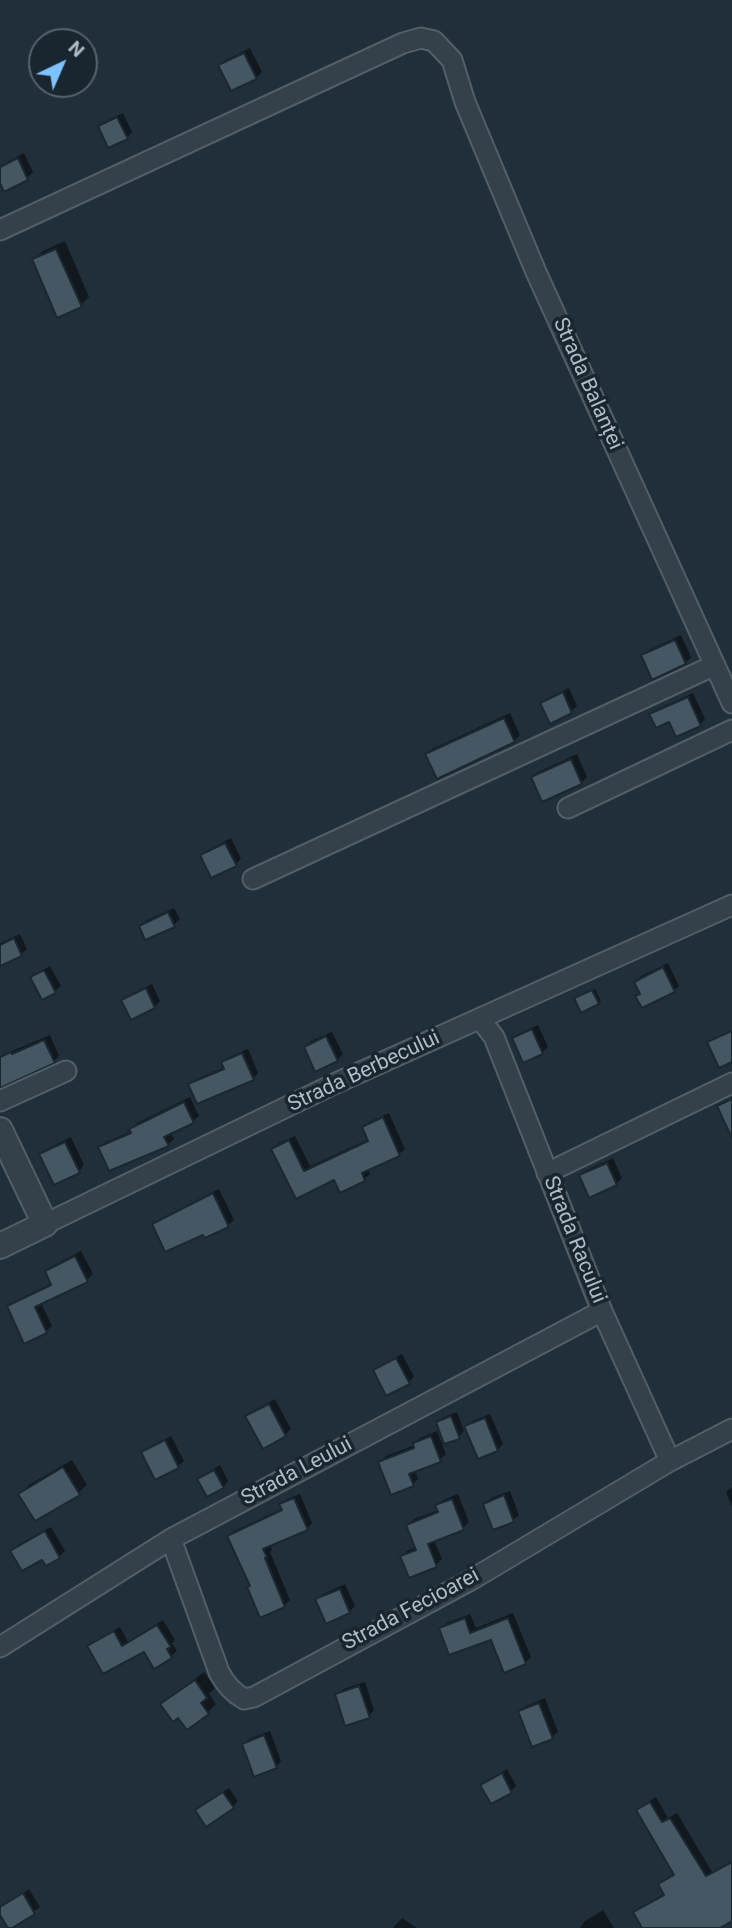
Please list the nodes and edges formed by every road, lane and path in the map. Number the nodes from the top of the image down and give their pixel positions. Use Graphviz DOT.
graph roads {
  1 [pos="0,230"];
  2 [pos="715,666"];
  3 [pos="732,703"];
  4 [pos="732,730"];
  5 [pos="568,807"];
  6 [pos="253,879"];
  7 [pos="732,905"];
  8 [pos="480,1019"];
  9 [pos="66,1071"];
  10 [pos="732,1083"];
  11 [pos="0,1101"];
  12 [pos="0,1130"];
  13 [pos="547,1173"];
  14 [pos="45,1223"];
  15 [pos="0,1246"];
  16 [pos="602,1311"];
  17 [pos="732,1430"];
  18 [pos="670,1461"];
  19 [pos="172,1539"];
  20 [pos="0,1647"];
  1 -- 2 [label="street, Strada Balanței"];
  2 -- 3 [label="street, Strada Balanței"];
  2 -- 6 [label="street"];
  4 -- 5 [label="street"];
  7 -- 8 [label="street, Strada Berbecului"];
  8 -- 13 [label="street, Strada Racului"];
  8 -- 14 [label="street, Strada Berbecului"];
  9 -- 11 [label="street"];
  10 -- 13 [label="street"];
  12 -- 14 [label="street"];
  13 -- 16 [label="street, Strada Racului"];
  14 -- 15 [label="street, Strada Berbecului"];
  16 -- 18 [label="street, Strada Racului"];
  16 -- 19 [label="street, Strada Leului"];
  17 -- 18 [label="street, Strada Fecioarei"];
  18 -- 19 [label="street, Strada Fecioarei"];
  19 -- 20 [label="street, Strada Leului"];
}
